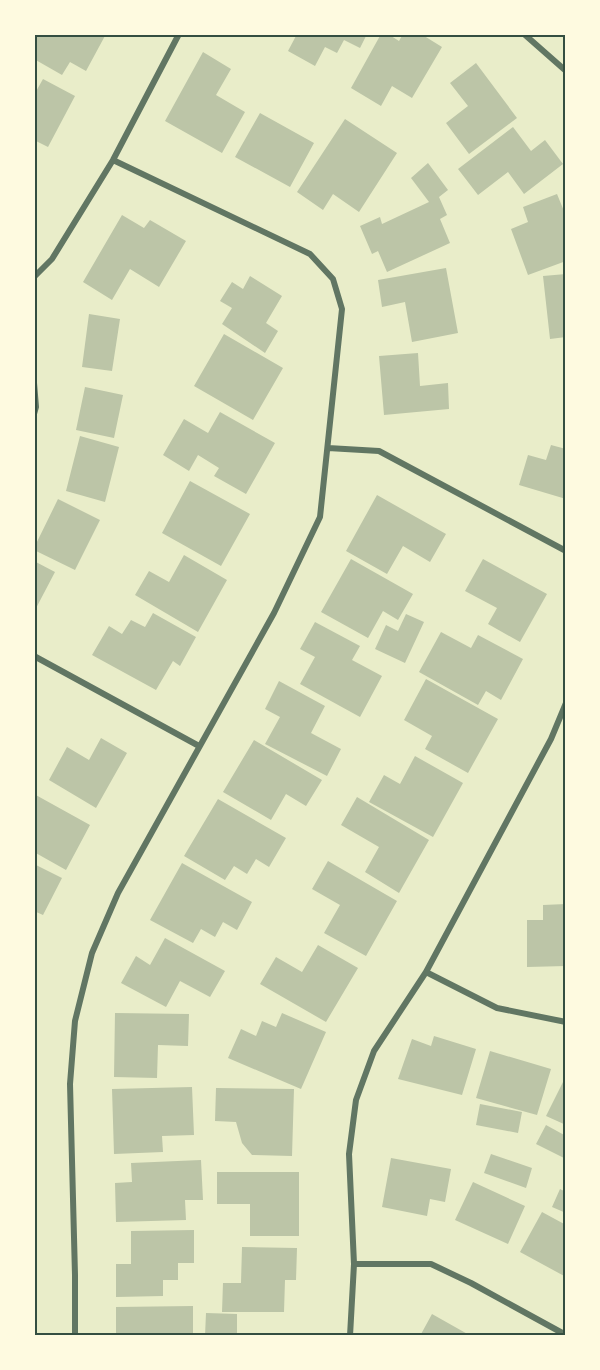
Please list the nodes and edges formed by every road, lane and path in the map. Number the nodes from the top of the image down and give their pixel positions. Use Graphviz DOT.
graph roads {
  1 [pos="179,34"];
  2 [pos="524,34"];
  3 [pos="566,71"];
  4 [pos="113,160"];
  5 [pos="34,277"];
  6 [pos="34,383"];
  7 [pos="34,414"];
  8 [pos="328,448"];
  9 [pos="566,551"];
  10 [pos="34,656"];
  11 [pos="566,703"];
  12 [pos="199,747"];
  13 [pos="426,972"];
  14 [pos="566,1022"];
  15 [pos="354,1264"];
  16 [pos="75,1335"];
  17 [pos="350,1335"];
  18 [pos="566,1335"];
  1 -- 4 [label="street"];
  2 -- 3 [label="street"];
  4 -- 5 [label="street"];
  4 -- 8 [label="street"];
  6 -- 7 [label="street"];
  8 -- 9 [label="street"];
  8 -- 12 [label="street"];
  10 -- 12 [label="street"];
  11 -- 13 [label="street"];
  12 -- 16 [label="street"];
  13 -- 14 [label="street"];
  13 -- 15 [label="street"];
  15 -- 17 [label="street"];
  15 -- 18 [label="street"];
}
